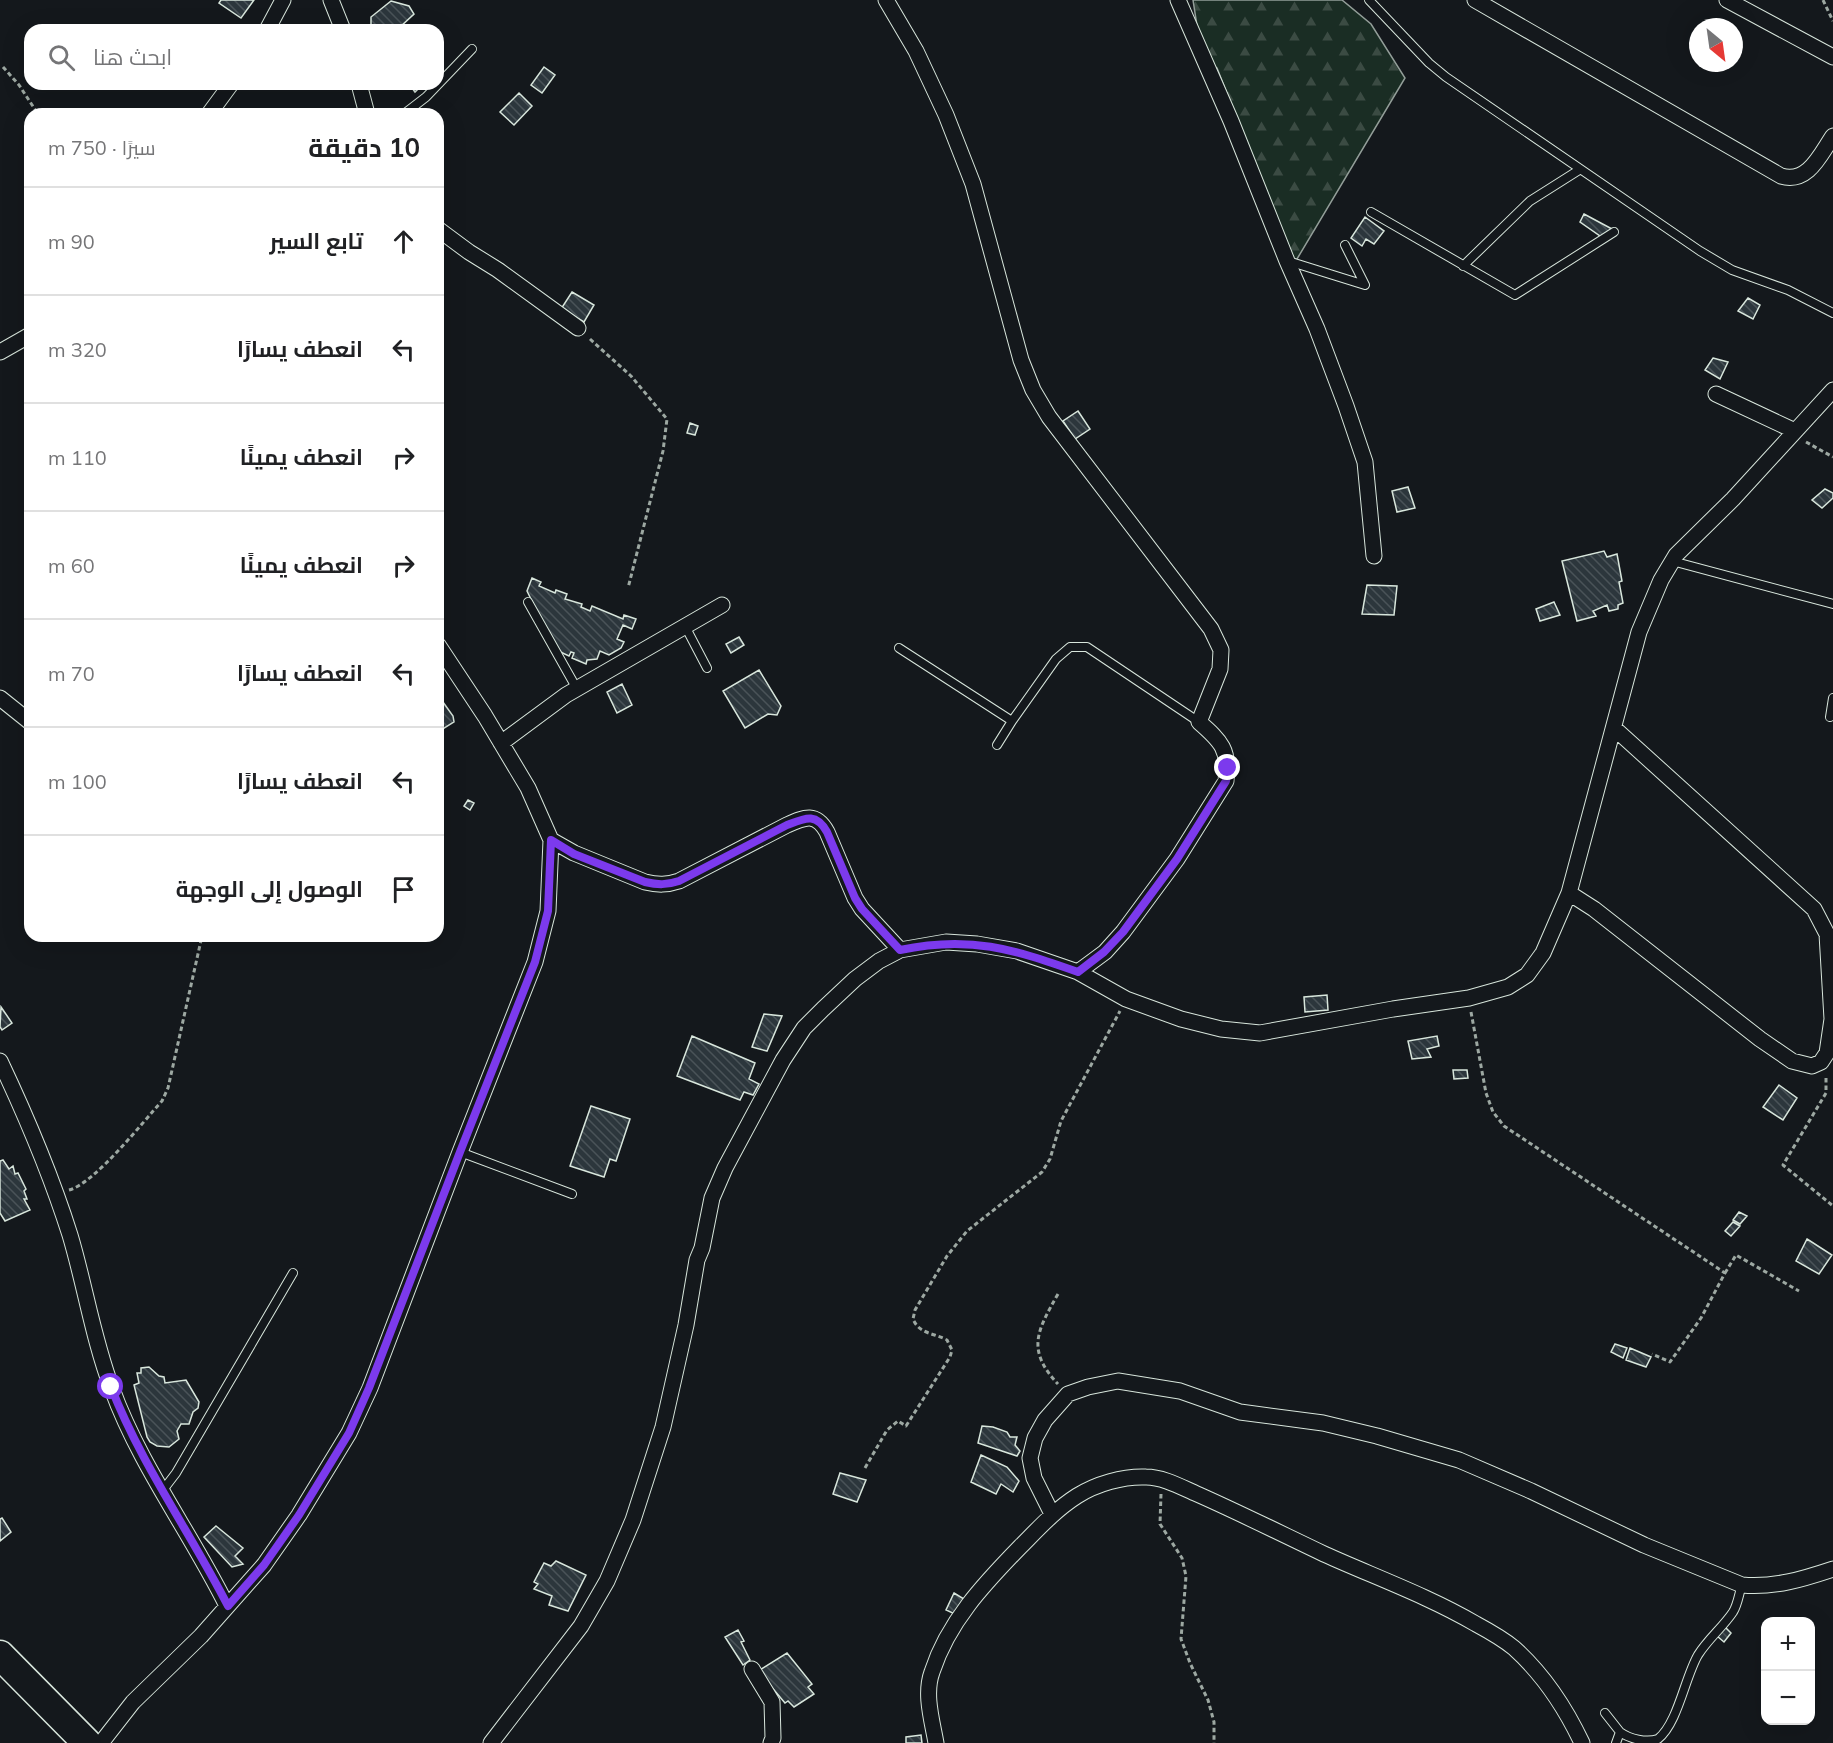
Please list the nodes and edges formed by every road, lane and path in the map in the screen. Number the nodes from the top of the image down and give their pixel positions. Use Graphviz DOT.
graph roads {
  1 [pos="283,0"];
  2 [pos="331,0"];
  3 [pos="886,0"];
  4 [pos="1178,0"];
  5 [pos="1370,0"];
  6 [pos="1475,0"];
  7 [pos="1727,0"];
  8 [pos="1823,0"];
  9 [pos="1833,21"];
  10 [pos="270,24"];
  11 [pos="341,24"];
  12 [pos="472,49"];
  13 [pos="1833,57"];
  14 [pos="3,67"];
  15 [pos="444,78"];
  16 [pos="227,90"];
  17 [pos="361,90"];
  18 [pos="433,90"];
  19 [pos="34,108"];
  20 [pos="213,108"];
  21 [pos="365,108"];
  22 [pos="412,108"];
  23 [pos="1833,136"];
  24 [pos="1579,170"];
  25 [pos="1371,212"];
  26 [pos="1614,232"];
  27 [pos="444,233"];
  28 [pos="1345,245"];
  29 [pos="1287,261"];
  30 [pos="1463,266"];
  31 [pos="1833,313"];
  32 [pos="578,328"];
  33 [pos="24,338"];
  34 [pos="0,352"];
  35 [pos="1833,390"];
  36 [pos="1716,394"];
  37 [pos="1795,431"];
  38 [pos="1833,457"];
  39 [pos="1374,556"];
  40 [pos="1672,561"];
  41 [pos="628,588"];
  42 [pos="528,602"];
  43 [pos="1833,604"];
  44 [pos="722,605"];
  45 [pos="684,626"];
  46 [pos="899,648"];
  47 [pos="444,654"];
  48 [pos="707,668"];
  49 [pos="577,689"];
  50 [pos="0,698"];
  51 [pos="1833,698"];
  52 [pos="24,717"];
  53 [pos="1830,717"];
  54 [pos="1012,721"];
  55 [pos="1199,722"];
  56 [pos="1614,728"];
  57 [pos="501,743"];
  58 [pos="997,745"];
  59 [pos="551,840"];
  60 [pos="1569,893"];
  61 [pos="201,942"];
  62 [pos="900,950"];
  63 [pos="1078,972"];
  64 [pos="1469,998"];
  65 [pos="1126,999"];
  66 [pos="0,1061"];
  67 [pos="1821,1062"];
  68 [pos="460,1152"];
  69 [pos="56,1194"];
  70 [pos="572,1194"];
  71 [pos="1833,1206"];
  72 [pos="292,1273"];
  73 [pos="1725,1273"];
  74 [pos="1799,1291"];
  75 [pos="1058,1294"];
  76 [pos="1652,1354"];
  77 [pos="1068,1394"];
  78 [pos="866,1468"];
  79 [pos="1161,1480"];
  80 [pos="163,1490"];
  81 [pos="1052,1514"];
  82 [pos="1833,1569"];
  83 [pos="1742,1585"];
  84 [pos="228,1606"];
  85 [pos="0,1655"];
  86 [pos="752,1669"];
  87 [pos="1605,1713"];
  88 [pos="1620,1732"];
  89 [pos="87,1743"];
  90 [pos="101,1743"];
  91 [pos="491,1743"];
  92 [pos="771,1743"];
  93 [pos="936,1743"];
  94 [pos="1214,1743"];
  95 [pos="1582,1743"];
  96 [pos="1616,1743"];
  1 -- 10 [label="street"];
  2 -- 11 [label="street"];
  3 -- 55 [label="street"];
  4 -- 29 [label="street"];
  5 -- 24 [label="lane"];
  6 -- 23 [label="street"];
  7 -- 13 [label="street"];
  8 -- 9 [label="path"];
  12 -- 15 [label="lane"];
  14 -- 19 [label="path"];
  16 -- 20 [label="street"];
  17 -- 21 [label="street"];
  18 -- 22 [label="lane"];
  24 -- 30 [label="lane"];
  24 -- 31 [label="lane"];
  25 -- 30 [label="lane"];
  26 -- 30 [label="lane"];
  27 -- 32 [label="street"];
  28 -- 29 [label="lane"];
  29 -- 39 [label="street"];
  32 -- 41 [label="path"];
  33 -- 34 [label="street"];
  35 -- 37 [label="street"];
  36 -- 37 [label="street"];
  37 -- 38 [label="path"];
  37 -- 40 [label="street"];
  40 -- 43 [label="lane"];
  40 -- 56 [label="street"];
  42 -- 49 [label="lane"];
  44 -- 45 [label="street"];
  45 -- 48 [label="lane"];
  45 -- 49 [label="street"];
  46 -- 54 [label="lane"];
  47 -- 57 [label="street"];
  49 -- 57 [label="street"];
  50 -- 52 [label="street"];
  51 -- 53 [label="lane"];
  54 -- 55 [label="lane"];
  54 -- 58 [label="lane"];
  55 -- 63 [label="street"];
  56 -- 60 [label="street"];
  56 -- 67 [label="street"];
  57 -- 59 [label="street"];
  59 -- 62 [label="street"];
  59 -- 68 [label="street"];
  60 -- 64 [label="street"];
  60 -- 67 [label="street"];
  61 -- 69 [label="path"];
  62 -- 63 [label="street"];
  62 -- 91 [label="street"];
  63 -- 65 [label="street"];
  64 -- 65 [label="street"];
  64 -- 73 [label="path"];
  65 -- 78 [label="path"];
  66 -- 69 [label="street"];
  67 -- 71 [label="path"];
  68 -- 70 [label="lane"];
  68 -- 84 [label="street"];
  69 -- 80 [label="street"];
  72 -- 80 [label="lane"];
  73 -- 74 [label="path"];
  73 -- 76 [label="path"];
  75 -- 77 [label="path"];
  77 -- 81 [label="street"];
  77 -- 83 [label="street"];
  79 -- 81 [label="street"];
  79 -- 94 [label="path"];
  79 -- 95 [label="street"];
  80 -- 84 [label="street"];
  81 -- 93 [label="street"];
  82 -- 83 [label="street"];
  83 -- 88 [label="lane"];
  84 -- 90 [label="street"];
  85 -- 89 [label="highway"];
  86 -- 92 [label="street"];
  87 -- 88 [label="lane"];
  88 -- 96 [label="lane"];
}
